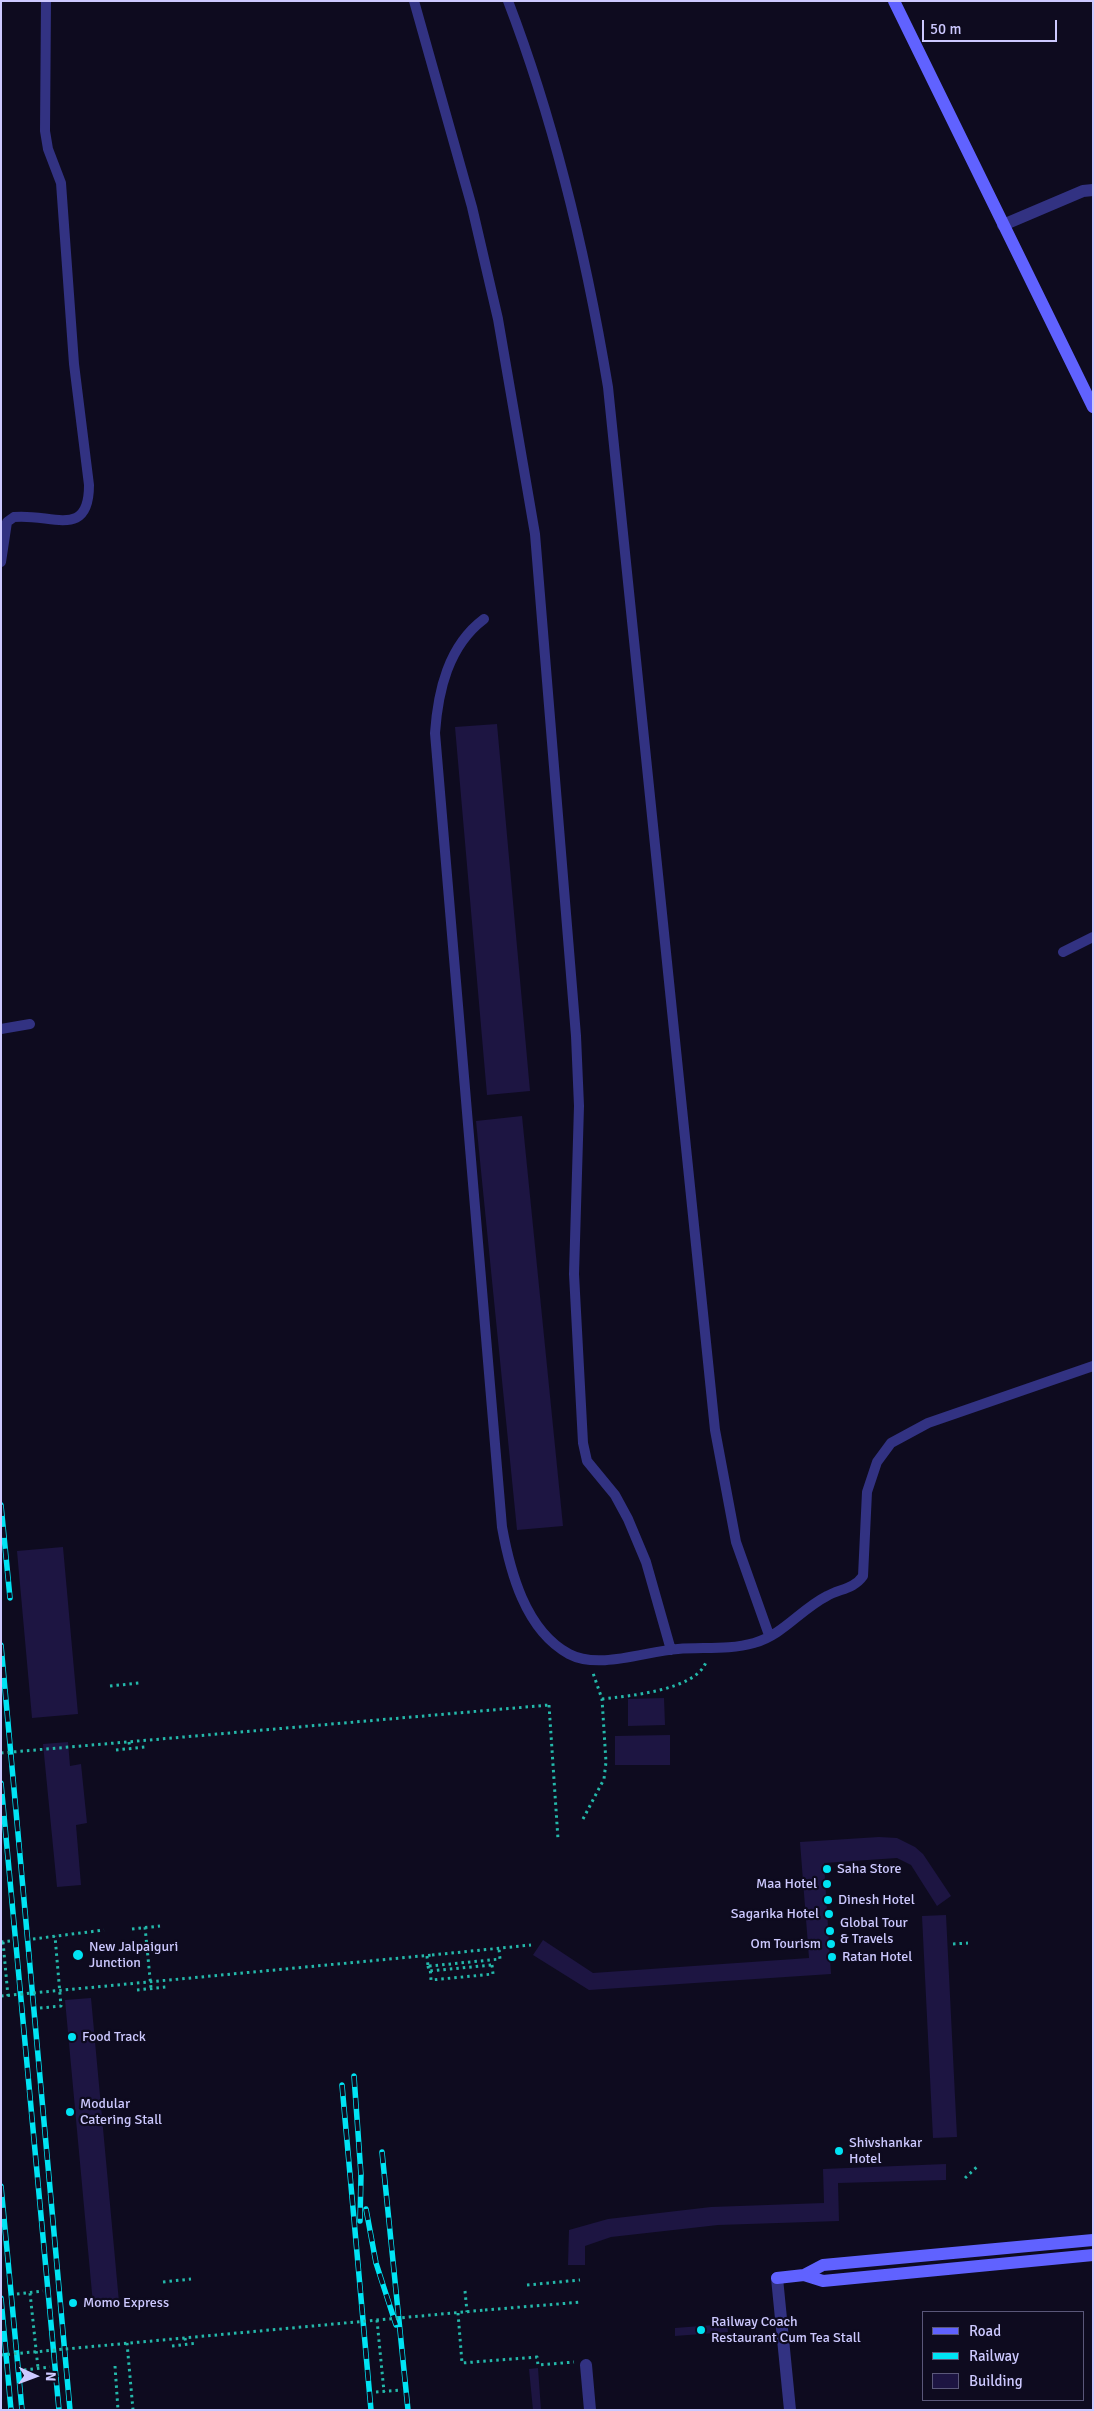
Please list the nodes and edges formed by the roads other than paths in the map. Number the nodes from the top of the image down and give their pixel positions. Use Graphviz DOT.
graph roads {
  1 [pos="46,1"];
  2 [pos="414,1"];
  3 [pos="508,1"];
  4 [pos="894,1"];
  5 [pos="1093,190"];
  6 [pos="1003,225"];
  7 [pos="1092,403"];
  8 [pos="1,562"];
  9 [pos="484,619"];
  10 [pos="1093,937"];
  11 [pos="1063,952"];
  12 [pos="30,1024"];
  13 [pos="1,1029"];
  14 [pos="1093,1366"];
  15 [pos="769,1636"];
  16 [pos="671,1650"];
  17 [pos="1093,2240"];
  18 [pos="1093,2255"];
  19 [pos="804,2276"];
  20 [pos="581,2363"];
  21 [pos="590,2410"];
  22 [pos="790,2410"];
  1 -- 8 [label="lane"];
  2 -- 16 [label="lane"];
  3 -- 15 [label="lane"];
  4 -- 6 [label="street"];
  5 -- 6 [label="street"];
  6 -- 7 [label="street"];
  9 -- 16 [label="lane"];
  10 -- 11 [label="lane"];
  12 -- 13 [label="lane"];
  14 -- 15 [label="lane"];
  15 -- 16 [label="lane"];
  17 -- 19 [label="street"];
  18 -- 19 [label="street"];
  19 -- 22 [label="street"];
  20 -- 21 [label="street"];
}
